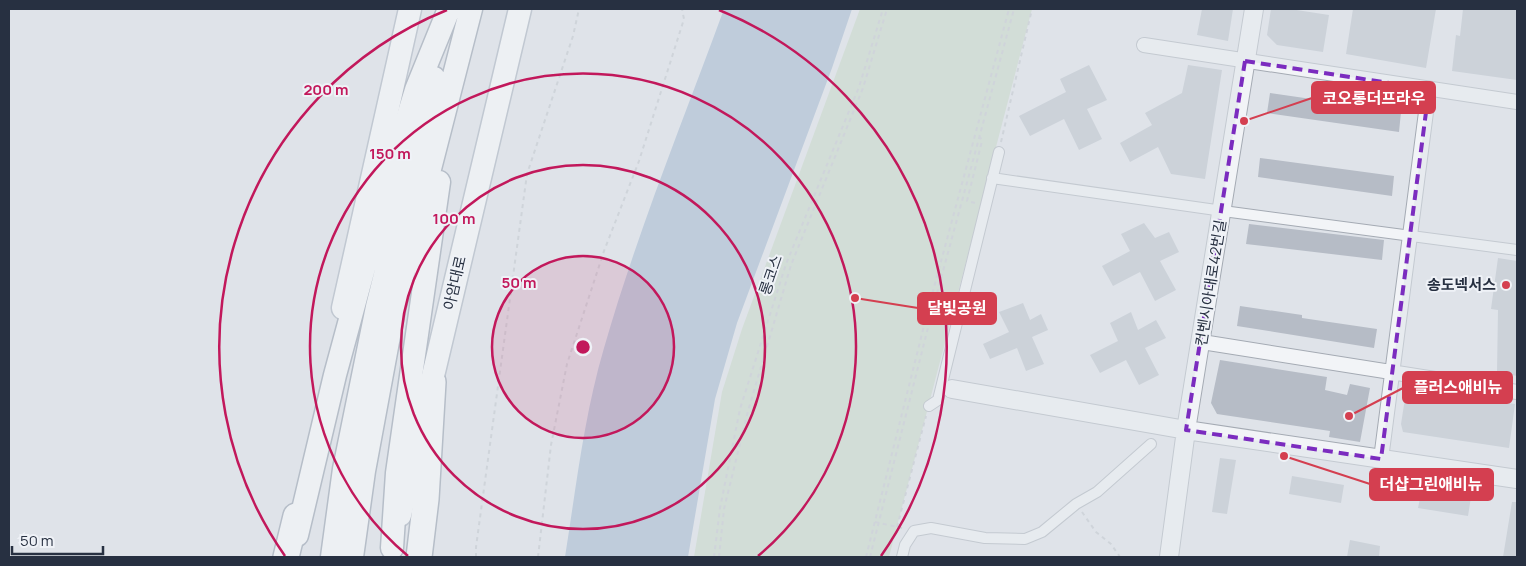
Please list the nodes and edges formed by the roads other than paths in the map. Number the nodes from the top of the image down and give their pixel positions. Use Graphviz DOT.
graph roads {
  1 [pos="410,9"];
  2 [pos="450,9"];
  3 [pos="471,9"];
  4 [pos="1254,9"];
  5 [pos="519,11"];
  6 [pos="463,37"];
  7 [pos="1144,45"];
  8 [pos="1245,61"];
  9 [pos="1429,89"];
  10 [pos="1517,102"];
  11 [pos="999,152"];
  12 [pos="992,178"];
  13 [pos="1222,211"];
  14 [pos="1411,236"];
  15 [pos="1517,250"];
  16 [pos="1202,342"];
  17 [pos="1394,372"];
  18 [pos="433,382"];
  19 [pos="952,389"];
  20 [pos="1517,392"];
  21 [pos="929,406"];
  22 [pos="1186,430"];
  23 [pos="1151,444"];
  24 [pos="1381,459"];
  25 [pos="1517,479"];
  26 [pos="296,516"];
  27 [pos="391,552"];
  28 [pos="286,557"];
  29 [pos="292,557"];
  30 [pos="332,557"];
  31 [pos="352,557"];
  32 [pos="418,557"];
  33 [pos="902,557"];
  34 [pos="1169,557"];
  1 -- 26 [label="main road"];
  2 -- 29 [label="main road"];
  2 -- 30 [label="main road"];
  3 -- 6 [label="main road"];
  4 -- 8 [label="street, 컨벤시아대로42번길"];
  5 -- 18 [label="main road, 아암대로"];
  6 -- 27 [label="main road"];
  6 -- 31 [label="main road"];
  7 -- 8 [label="street"];
  8 -- 9 [label="street"];
  8 -- 13 [label="street, 컨벤시아대로42번길"];
  9 -- 10 [label="street"];
  9 -- 14 [label="street"];
  11 -- 12 [label="street"];
  12 -- 13 [label="street"];
  12 -- 21 [label="street"];
  13 -- 14 [label="street"];
  13 -- 16 [label="street, 컨벤시아대로42번길"];
  14 -- 15 [label="street"];
  14 -- 17 [label="street"];
  16 -- 17 [label="street"];
  16 -- 22 [label="street, 컨벤시아대로42번길"];
  17 -- 20 [label="street"];
  17 -- 24 [label="street"];
  18 -- 27 [label="main road, 아암대로"];
  18 -- 32 [label="highway"];
  19 -- 22 [label="street"];
  22 -- 24 [label="street"];
  22 -- 34 [label="street, 컨벤시아대로42번길"];
  23 -- 33 [label="street"];
  24 -- 25 [label="street"];
  26 -- 28 [label="highway"];
  26 -- 29 [label="main road"];
}
